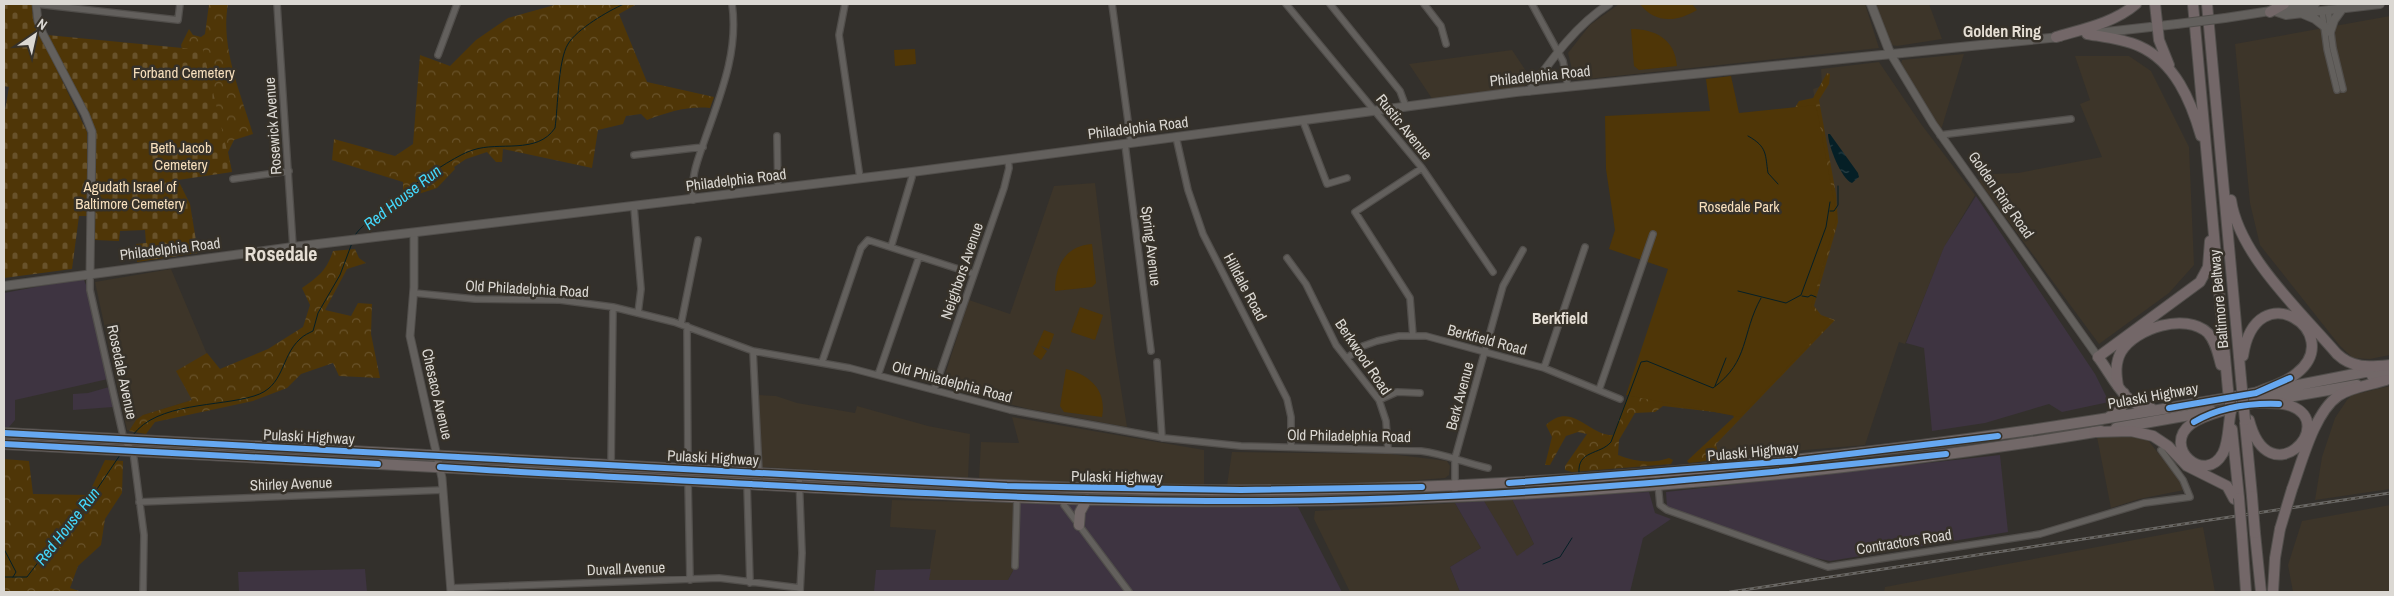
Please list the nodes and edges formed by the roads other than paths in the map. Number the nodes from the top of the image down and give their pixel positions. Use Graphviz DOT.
graph roads {
  1 [pos="36,4"];
  2 [pos="180,4"];
  3 [pos="277,4"];
  4 [pos="457,4"];
  5 [pos="732,4"];
  6 [pos="844,4"];
  7 [pos="1112,4"];
  8 [pos="1286,4"];
  9 [pos="1330,4"];
  10 [pos="1424,4"];
  11 [pos="1532,4"];
  12 [pos="1609,4"];
  13 [pos="1871,4"];
  14 [pos="2136,4"];
  15 [pos="2155,4"];
  16 [pos="2193,4"];
  17 [pos="2209,4"];
  18 [pos="2315,4"];
  19 [pos="2380,4"];
  20 [pos="2325,7"];
  21 [pos="2342,8"];
  22 [pos="2277,9"];
  23 [pos="2301,14"];
  24 [pos="2156,26"];
  25 [pos="2324,26"];
  26 [pos="2330,32"];
  27 [pos="2087,34"];
  28 [pos="2056,37"];
  29 [pos="1446,44"];
  30 [pos="1558,52"];
  31 [pos="1890,53"];
  32 [pos="438,55"];
  33 [pos="2173,73"];
  34 [pos="1568,87"];
  35 [pos="1528,91"];
  36 [pos="1406,107"];
  37 [pos="1375,112"];
  38 [pos="2071,119"];
  39 [pos="1303,121"];
  40 [pos="2218,125"];
  41 [pos="1940,135"];
  42 [pos="778,136"];
  43 [pos="1176,137"];
  44 [pos="1128,143"];
  45 [pos="702,147"];
  46 [pos="634,155"];
  47 [pos="1008,159"];
  48 [pos="2208,166"];
  49 [pos="1422,168"];
  50 [pos="289,171"];
  51 [pos="912,172"];
  52 [pos="860,178"];
  53 [pos="1347,178"];
  54 [pos="233,179"];
  55 [pos="778,189"];
  56 [pos="2211,198"];
  57 [pos="693,200"];
  58 [pos="634,207"];
  59 [pos="414,233"];
  60 [pos="1653,234"];
  61 [pos="698,240"];
  62 [pos="293,247"];
  63 [pos="891,247"];
  64 [pos="1585,248"];
  65 [pos="1522,250"];
  66 [pos="919,257"];
  67 [pos="1286,258"];
  68 [pos="1493,272"];
  69 [pos="90,274"];
  70 [pos="974,274"];
  71 [pos="4,286"];
  72 [pos="414,293"];
  73 [pos="613,307"];
  74 [pos="638,313"];
  75 [pos="684,325"];
  76 [pos="1413,336"];
  77 [pos="2127,344"];
  78 [pos="753,351"];
  79 [pos="1151,351"];
  80 [pos="1485,351"];
  81 [pos="1347,358"];
  82 [pos="2100,360"];
  83 [pos="822,362"];
  84 [pos="1157,362"];
  85 [pos="2390,366"];
  86 [pos="1544,368"];
  87 [pos="878,375"];
  88 [pos="2241,376"];
  89 [pos="2389,377"];
  90 [pos="2227,385"];
  91 [pos="934,390"];
  92 [pos="1598,390"];
  93 [pos="2121,390"];
  94 [pos="1420,393"];
  95 [pos="2256,398"];
  96 [pos="1620,399"];
  97 [pos="1379,400"];
  98 [pos="2169,408"];
  99 [pos="2233,409"];
  100 [pos="2102,420"];
  101 [pos="2247,420"];
  102 [pos="2230,423"];
  103 [pos="2094,432"];
  104 [pos="4,433"];
  105 [pos="1162,438"];
  106 [pos="124,440"];
  107 [pos="4,444"];
  108 [pos="1292,447"];
  109 [pos="1388,449"];
  110 [pos="2161,450"];
  111 [pos="133,451"];
  112 [pos="1455,458"];
  113 [pos="439,461"];
  114 [pos="611,466"];
  115 [pos="1488,468"];
  116 [pos="688,470"];
  117 [pos="759,473"];
  118 [pos="799,476"];
  119 [pos="611,477"];
  120 [pos="1657,478"];
  121 [pos="688,481"];
  122 [pos="747,484"];
  123 [pos="1456,485"];
  124 [pos="800,487"];
  125 [pos="444,490"];
  126 [pos="1455,496"];
  127 [pos="1017,498"];
  128 [pos="2236,498"];
  129 [pos="1064,499"];
  130 [pos="1088,500"];
  131 [pos="139,502"];
  132 [pos="1079,525"];
  133 [pos="1015,566"];
  134 [pos="690,580"];
  135 [pos="750,583"];
  136 [pos="550,584"];
  137 [pos="451,590"];
  138 [pos="800,590"];
  139 [pos="142,592"];
  140 [pos="550,592"];
  141 [pos="1129,592"];
  142 [pos="2246,592"];
  143 [pos="2261,592"];
  144 [pos="2273,592"];
  1 -- 2 [label="street"];
  1 -- 69 [label="street"];
  3 -- 50 [label="street, Rosewick Avenue"];
  4 -- 32 [label="street"];
  5 -- 45 [label="street"];
  6 -- 52 [label="street"];
  7 -- 44 [label="street, Spring Avenue"];
  8 -- 37 [label="street, Rustic Avenue"];
  9 -- 36 [label="street"];
  10 -- 29 [label="street"];
  11 -- 30 [label="street"];
  12 -- 30 [label="street"];
  13 -- 31 [label="main road, Golden Ring Road"];
  14 -- 28 [label="highway"];
  15 -- 24 [label="highway"];
  16 -- 48 [label="highway, Baltimore Beltway"];
  17 -- 40 [label="highway, Baltimore Beltway"];
  18 -- 22 [label="main road, Philadelphia Road"];
  19 -- 21 [label="main road, Philadelphia Road"];
  20 -- 21 [label="main road, Philadelphia Road"];
  20 -- 23 [label="main road, Philadelphia Road"];
  20 -- 25 [label="street"];
  20 -- 26 [label="street"];
  21 -- 26 [label="main road"];
  22 -- 23 [label="main road, Philadelphia Road"];
  22 -- 24 [label="main road, Philadelphia Road, bridge"];
  23 -- 25 [label="main road"];
  24 -- 27 [label="main road, Philadelphia Road"];
  24 -- 33 [label="highway"];
  25 -- 26 [label="street"];
  27 -- 28 [label="main road, Philadelphia Road"];
  27 -- 33 [label="highway"];
  28 -- 31 [label="main road, Philadelphia Road"];
  30 -- 34 [label="street"];
  30 -- 35 [label="street"];
  31 -- 34 [label="main road, Philadelphia Road"];
  31 -- 41 [label="street, Golden Ring Road"];
  33 -- 48 [label="highway"];
  34 -- 35 [label="main road, Philadelphia Road"];
  35 -- 36 [label="main road, Philadelphia Road"];
  36 -- 37 [label="main road, Philadelphia Road"];
  37 -- 39 [label="main road, Philadelphia Road"];
  37 -- 49 [label="street, Rustic Avenue"];
  38 -- 41 [label="street"];
  39 -- 43 [label="main road, Philadelphia Road"];
  39 -- 53 [label="street"];
  40 -- 85 [label="highway"];
  40 -- 88 [label="highway, Baltimore Beltway"];
  41 -- 82 [label="street, Golden Ring Road"];
  42 -- 55 [label="street"];
  43 -- 44 [label="main road, Philadelphia Road"];
  43 -- 108 [label="street, Hilldale Road"];
  44 -- 47 [label="main road, Philadelphia Road"];
  44 -- 79 [label="street, Spring Avenue"];
  45 -- 46 [label="street"];
  45 -- 57 [label="street"];
  47 -- 51 [label="main road, Philadelphia Road"];
  47 -- 70 [label="street, Neighbors Avenue"];
  48 -- 56 [label="highway, Baltimore Beltway"];
  49 -- 68 [label="street, Rustic Avenue"];
  49 -- 76 [label="street"];
  50 -- 54 [label="street"];
  50 -- 62 [label="street, Rosewick Avenue"];
  51 -- 52 [label="main road, Philadelphia Road"];
  51 -- 63 [label="street"];
  52 -- 55 [label="main road, Philadelphia Road"];
  55 -- 57 [label="main road, Philadelphia Road"];
  56 -- 82 [label="highway"];
  56 -- 90 [label="highway, Baltimore Beltway"];
  57 -- 58 [label="main road, Philadelphia Road"];
  58 -- 59 [label="main road, Philadelphia Road"];
  58 -- 74 [label="street"];
  59 -- 62 [label="main road, Philadelphia Road"];
  59 -- 72 [label="street, Chesaco Avenue"];
  60 -- 92 [label="street"];
  61 -- 75 [label="street"];
  62 -- 69 [label="main road, Philadelphia Road"];
  63 -- 66 [label="street"];
  63 -- 83 [label="street"];
  64 -- 86 [label="street"];
  65 -- 80 [label="street, Berk Avenue"];
  66 -- 70 [label="street"];
  66 -- 87 [label="street"];
  67 -- 81 [label="street, Berkwood Road"];
  69 -- 71 [label="main road, Philadelphia Road"];
  69 -- 106 [label="street, Rosedale Avenue"];
  70 -- 91 [label="street, Neighbors Avenue"];
  72 -- 73 [label="street, Old Philadelphia Road"];
  72 -- 113 [label="street, Chesaco Avenue"];
  73 -- 74 [label="street, Old Philadelphia Road"];
  73 -- 114 [label="street"];
  74 -- 75 [label="street, Old Philadelphia Road"];
  75 -- 78 [label="street, Old Philadelphia Road"];
  75 -- 116 [label="street"];
  76 -- 80 [label="street, Berkfield Road"];
  76 -- 81 [label="street, Berkfield Road"];
  77 -- 82 [label="highway"];
  77 -- 90 [label="highway"];
  77 -- 93 [label="highway"];
  78 -- 83 [label="street, Old Philadelphia Road"];
  78 -- 117 [label="street"];
  80 -- 86 [label="street, Berkfield Road"];
  80 -- 112 [label="street, Berk Avenue"];
  81 -- 97 [label="street, Berkwood Road"];
  82 -- 93 [label="highway, Golden Ring Road"];
  83 -- 87 [label="street, Old Philadelphia Road"];
  84 -- 105 [label="street"];
  85 -- 95 [label="highway, Pulaski Highway"];
  86 -- 92 [label="street, Berkfield Road"];
  87 -- 91 [label="street, Old Philadelphia Road"];
  88 -- 95 [label="highway"];
  88 -- 101 [label="highway, Baltimore Beltway, bridge"];
  89 -- 95 [label="highway, Pulaski Highway"];
  89 -- 144 [label="highway, bridge"];
  90 -- 99 [label="highway, Baltimore Beltway, bridge"];
  91 -- 105 [label="street, Old Philadelphia Road"];
  92 -- 96 [label="street, Berkfield Road"];
  93 -- 98 [label="highway, Golden Ring Road"];
  93 -- 100 [label="highway"];
  94 -- 97 [label="street"];
  95 -- 98 [label="highway, Pulaski Highway"];
  95 -- 99 [label="highway, Pulaski Highway"];
  95 -- 101 [label="highway"];
  97 -- 109 [label="street, Berkwood Road"];
  98 -- 100 [label="highway, Pulaski Highway"];
  99 -- 102 [label="highway, Baltimore Beltway"];
  99 -- 102 [label="highway"];
  99 -- 103 [label="highway, Pulaski Highway"];
  100 -- 120 [label="highway, Pulaski Highway"];
  101 -- 143 [label="highway, Baltimore Beltway, bridge"];
  102 -- 128 [label="highway"];
  103 -- 120 [label="highway, Pulaski Highway"];
  103 -- 128 [label="highway"];
  104 -- 106 [label="highway, Pulaski Highway"];
  105 -- 108 [label="street, Old Philadelphia Road"];
  106 -- 111 [label="street, Rosedale Avenue"];
  106 -- 113 [label="highway, Pulaski Highway"];
  107 -- 111 [label="highway, Pulaski Highway"];
  108 -- 109 [label="street, Old Philadelphia Road"];
  109 -- 112 [label="street, Old Philadelphia Road"];
  110 -- 120 [label="street, Contractors Road"];
  111 -- 113 [label="highway, Pulaski Highway"];
  111 -- 131 [label="street"];
  112 -- 115 [label="street, Old Philadelphia Road"];
  112 -- 123 [label="street, Berk Avenue"];
  113 -- 114 [label="highway, Pulaski Highway"];
  113 -- 119 [label="highway, Pulaski Highway"];
  113 -- 125 [label="street, Chesaco Avenue"];
  114 -- 116 [label="highway, Pulaski Highway"];
  114 -- 119 [label="street"];
  116 -- 117 [label="highway, Pulaski Highway"];
  117 -- 118 [label="highway, Pulaski Highway"];
  118 -- 123 [label="highway, Pulaski Highway"];
  118 -- 124 [label="street"];
  119 -- 121 [label="highway, Pulaski Highway"];
  120 -- 123 [label="highway, Pulaski Highway"];
  120 -- 126 [label="highway, Pulaski Highway"];
  121 -- 122 [label="highway, Pulaski Highway"];
  121 -- 134 [label="street"];
  122 -- 124 [label="highway, Pulaski Highway"];
  122 -- 135 [label="street"];
  123 -- 126 [label="street, Berk Avenue"];
  124 -- 127 [label="highway, Pulaski Highway"];
  124 -- 138 [label="street"];
  125 -- 131 [label="street, Shirley Avenue"];
  125 -- 137 [label="street, Chesaco Avenue"];
  126 -- 130 [label="highway, Pulaski Highway"];
  127 -- 129 [label="highway, Pulaski Highway"];
  127 -- 133 [label="street"];
  128 -- 142 [label="highway, bridge"];
  129 -- 130 [label="highway, Pulaski Highway"];
  129 -- 132 [label="street"];
  130 -- 132 [label="highway"];
  131 -- 139 [label="street"];
  132 -- 141 [label="street"];
  134 -- 135 [label="street, Duvall Avenue"];
  134 -- 136 [label="street, Duvall Avenue"];
  135 -- 138 [label="street, Duvall Avenue"];
  136 -- 137 [label="street, Duvall Avenue"];
  136 -- 140 [label="street"];
}
